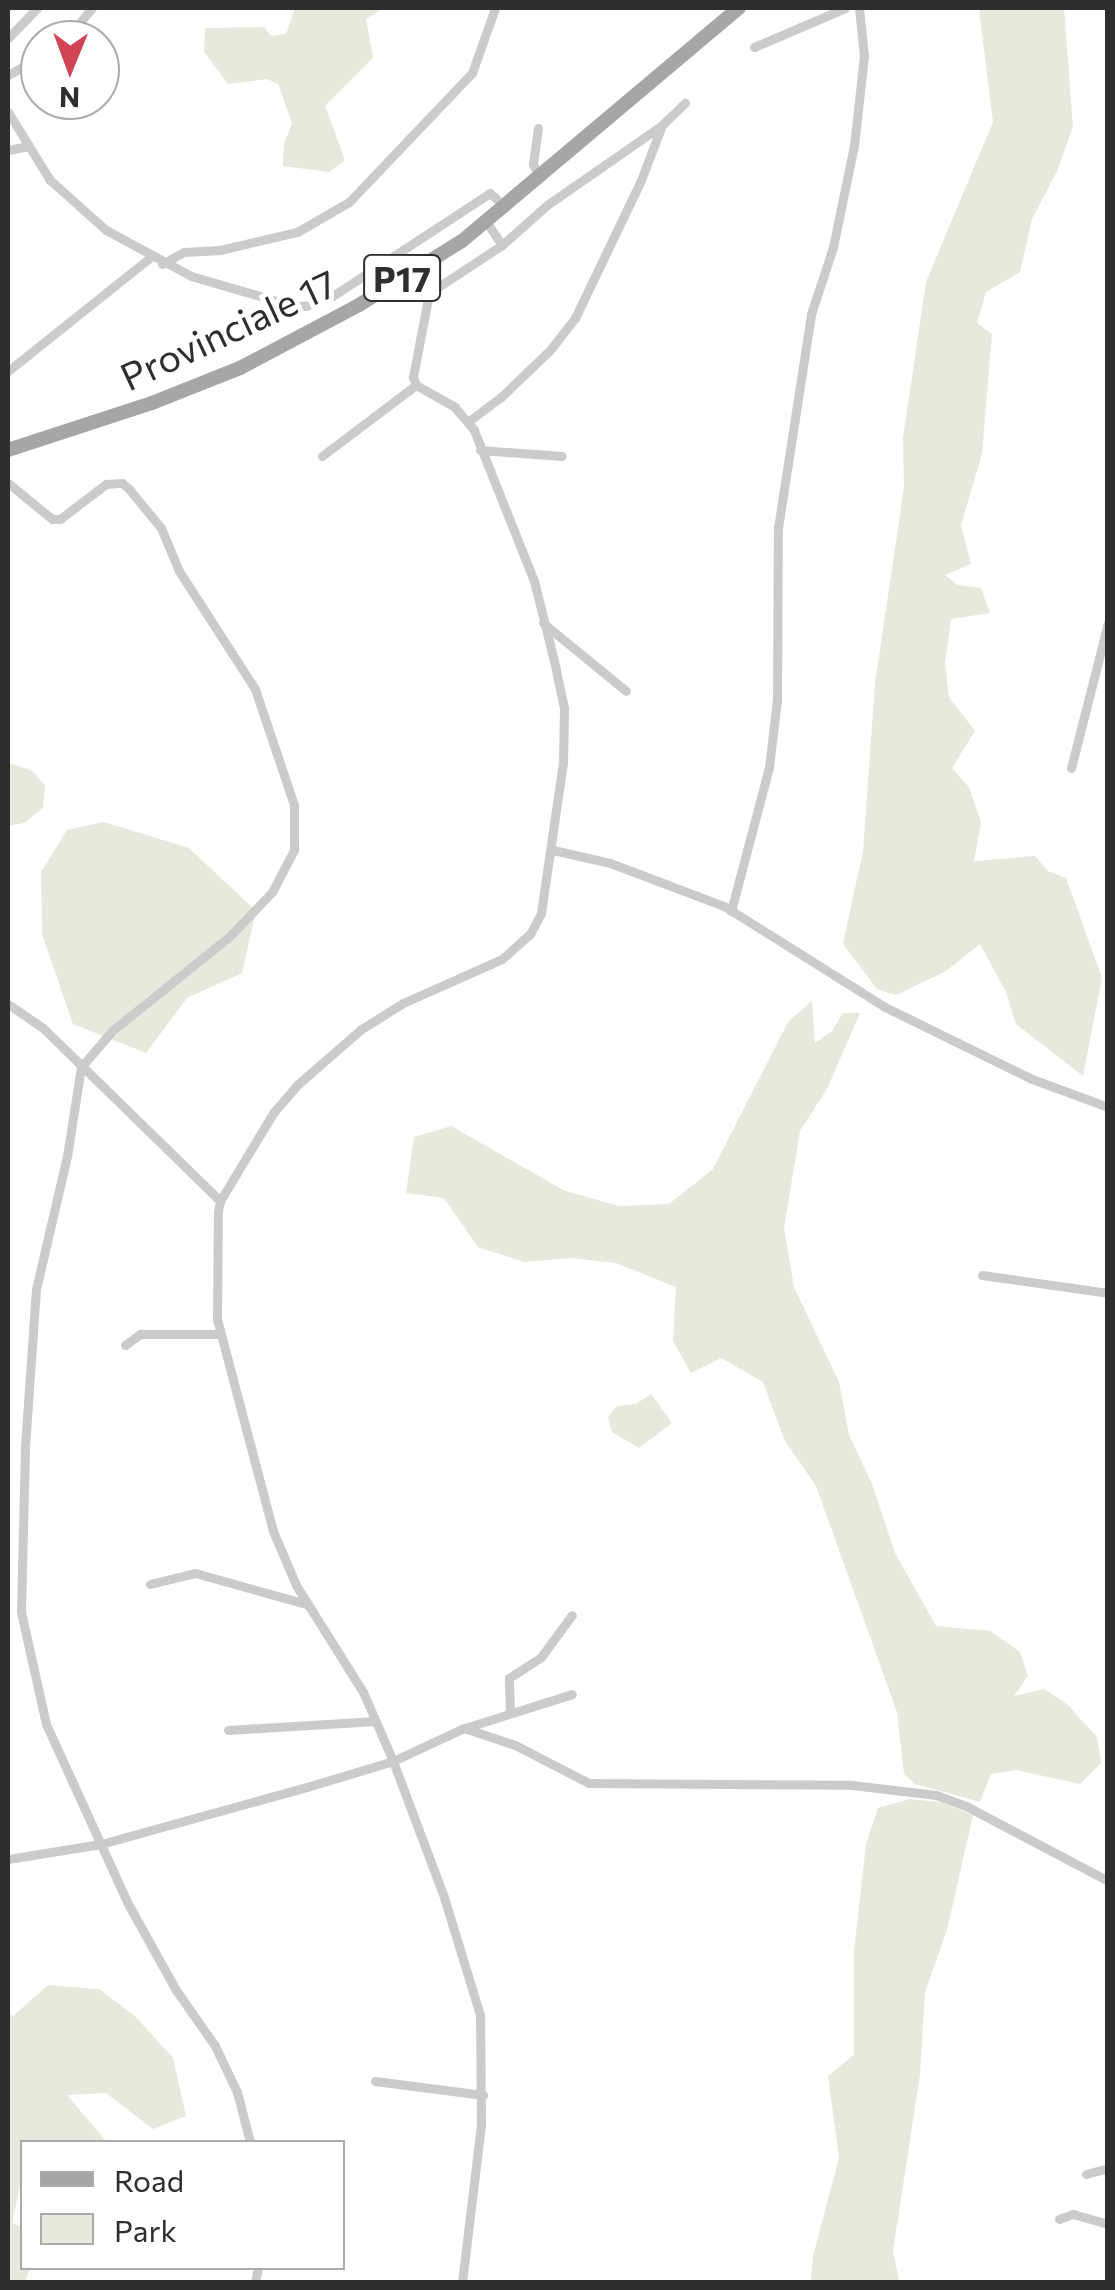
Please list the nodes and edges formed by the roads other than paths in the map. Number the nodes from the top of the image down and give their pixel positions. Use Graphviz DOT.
graph roads {
  1 [pos="37,8"];
  2 [pos="495,8"];
  3 [pos="739,8"];
  4 [pos="845,8"];
  5 [pos="860,8"];
  6 [pos="8,38"];
  7 [pos="754,47"];
  8 [pos="685,103"];
  9 [pos="8,112"];
  10 [pos="662,125"];
  11 [pos="538,128"];
  12 [pos="30,146"];
  13 [pos="8,150"];
  14 [pos="542,177"];
  15 [pos="505,207"];
  16 [pos="486,221"];
  17 [pos="502,245"];
  18 [pos="394,256"];
  19 [pos="151,257"];
  20 [pos="162,264"];
  21 [pos="411,273"];
  22 [pos="8,370"];
  23 [pos="416,385"];
  24 [pos="469,421"];
  25 [pos="8,450"];
  26 [pos="480,450"];
  27 [pos="322,456"];
  28 [pos="562,456"];
  29 [pos="8,484"];
  30 [pos="543,623"];
  31 [pos="1108,623"];
  32 [pos="626,691"];
  33 [pos="1071,768"];
  34 [pos="553,850"];
  35 [pos="730,910"];
  36 [pos="8,1004"];
  37 [pos="81,1067"];
  38 [pos="1108,1107"];
  39 [pos="220,1201"];
  40 [pos="982,1276"];
  41 [pos="1108,1293"];
  42 [pos="220,1334"];
  43 [pos="125,1345"];
  44 [pos="150,1584"];
  45 [pos="308,1604"];
  46 [pos="572,1615"];
  47 [pos="572,1694"];
  48 [pos="510,1712"];
  49 [pos="376,1721"];
  50 [pos="464,1728"];
  51 [pos="228,1730"];
  52 [pos="393,1761"];
  53 [pos="102,1844"];
  54 [pos="8,1859"];
  55 [pos="1108,1881"];
  56 [pos="374,2081"];
  57 [pos="483,2094"];
  58 [pos="249,2140"];
  59 [pos="1108,2168"];
  60 [pos="1086,2174"];
  61 [pos="1058,2219"];
  62 [pos="1108,2224"];
  63 [pos="462,2282"];
  1 -- 6 [label="street"];
  2 -- 20 [label="street"];
  3 -- 14 [label="main road, Provinciale 17 / P17"];
  4 -- 7 [label="street"];
  5 -- 35 [label="street"];
  8 -- 10 [label="street"];
  9 -- 12 [label="street"];
  10 -- 17 [label="street"];
  10 -- 24 [label="street"];
  11 -- 14 [label="street"];
  12 -- 13 [label="street"];
  12 -- 19 [label="street"];
  14 -- 15 [label="main road, Provinciale 17 / P17"];
  15 -- 16 [label="main road, Provinciale 17 / P17"];
  15 -- 18 [label="street"];
  16 -- 17 [label="street"];
  16 -- 21 [label="main road, Provinciale 17 / P17"];
  17 -- 23 [label="street"];
  18 -- 20 [label="street"];
  18 -- 21 [label="street"];
  19 -- 20 [label="street"];
  19 -- 22 [label="street"];
  21 -- 25 [label="main road, Provinciale 17 / P17"];
  23 -- 24 [label="street"];
  23 -- 27 [label="street"];
  24 -- 26 [label="street"];
  26 -- 28 [label="street"];
  26 -- 30 [label="street"];
  29 -- 37 [label="street"];
  30 -- 32 [label="street"];
  30 -- 34 [label="street"];
  31 -- 33 [label="street"];
  34 -- 35 [label="street"];
  34 -- 39 [label="street"];
  35 -- 38 [label="street"];
  36 -- 37 [label="street"];
  37 -- 39 [label="street"];
  37 -- 53 [label="street"];
  39 -- 42 [label="street"];
  40 -- 41 [label="street"];
  42 -- 43 [label="street"];
  42 -- 45 [label="street"];
  44 -- 45 [label="street"];
  45 -- 49 [label="street"];
  46 -- 48 [label="street"];
  47 -- 48 [label="street"];
  48 -- 50 [label="street"];
  49 -- 51 [label="street"];
  49 -- 52 [label="street"];
  50 -- 52 [label="street"];
  50 -- 55 [label="street"];
  52 -- 53 [label="street"];
  52 -- 57 [label="street"];
  53 -- 54 [label="street"];
  53 -- 58 [label="street"];
  56 -- 57 [label="street"];
  57 -- 63 [label="street"];
  59 -- 60 [label="street"];
  61 -- 62 [label="street"];
}
